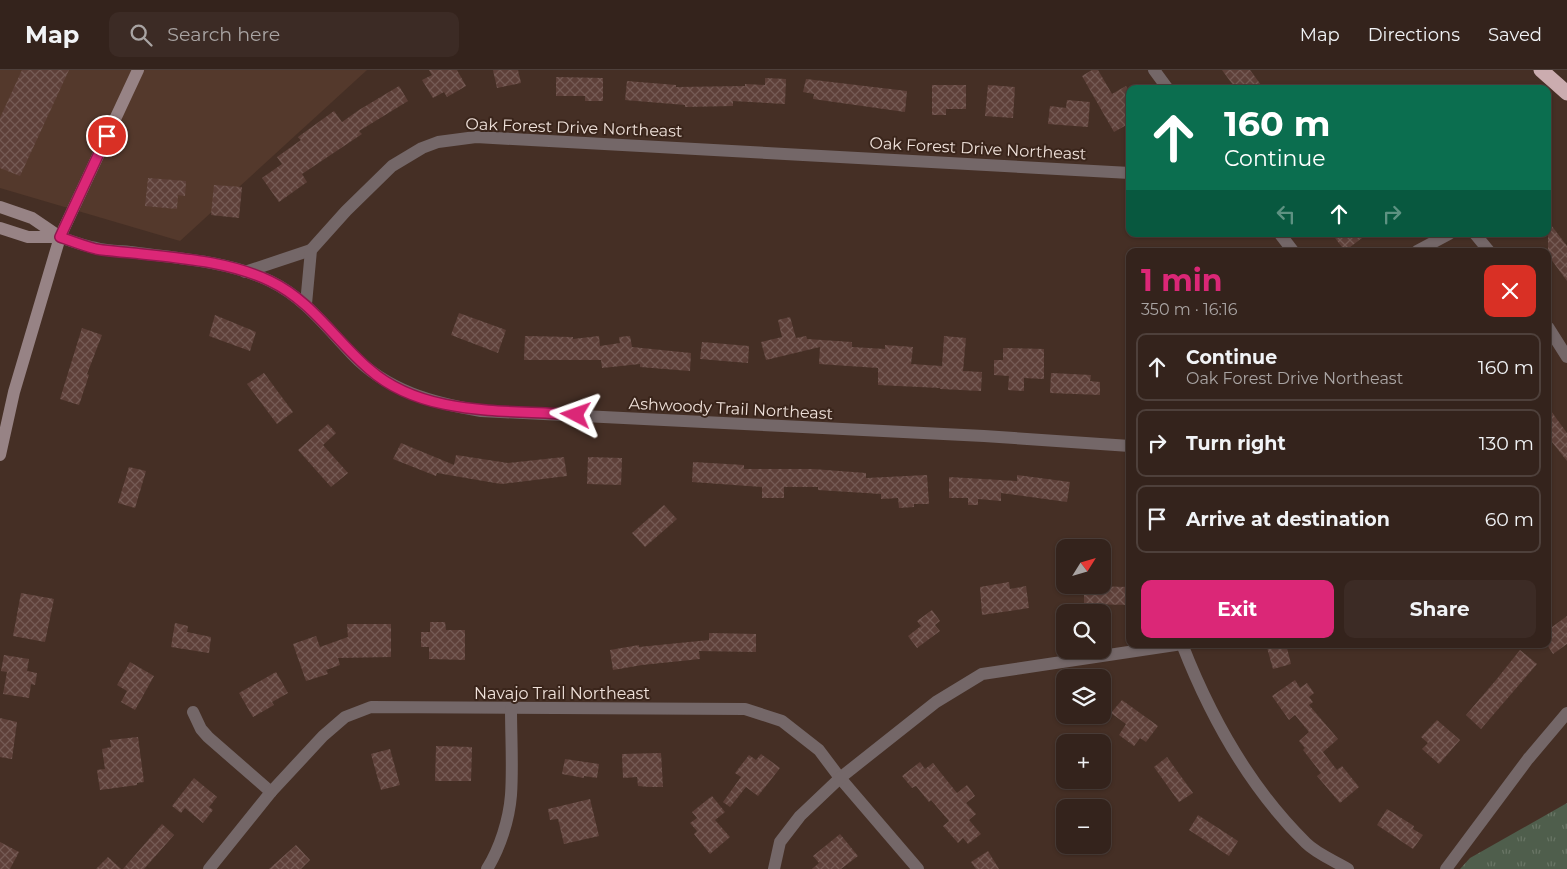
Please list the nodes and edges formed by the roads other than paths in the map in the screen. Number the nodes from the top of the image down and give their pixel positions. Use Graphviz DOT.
graph roads {
  1 [pos="138,70"];
  2 [pos="1154,70"];
  3 [pos="1541,70"];
  4 [pos="1165,85"];
  5 [pos="1567,93"];
  6 [pos="1126,173"];
  7 [pos="0,207"];
  8 [pos="0,228"];
  9 [pos="60,237"];
  10 [pos="1282,237"];
  11 [pos="1443,237"];
  12 [pos="1477,237"];
  13 [pos="1291,248"];
  14 [pos="1423,248"];
  15 [pos="1487,248"];
  16 [pos="311,250"];
  17 [pos="245,272"];
  18 [pos="306,304"];
  19 [pos="1551,332"];
  20 [pos="1567,357"];
  21 [pos="1126,446"];
  22 [pos="0,455"];
  23 [pos="1155,648"];
  24 [pos="1184,648"];
  25 [pos="511,709"];
  26 [pos="193,712"];
  27 [pos="1567,713"];
  28 [pos="840,778"];
  29 [pos="271,792"];
  30 [pos="209,869"];
  31 [pos="487,869"];
  32 [pos="774,869"];
  33 [pos="918,869"];
  34 [pos="1348,869"];
  35 [pos="1446,869"];
  1 -- 9 [label="main road"];
  2 -- 4 [label="street"];
  3 -- 5 [label="highway"];
  6 -- 16 [label="street, Oak Forest Drive Northeast"];
  7 -- 9 [label="main road"];
  8 -- 9 [label="main road"];
  9 -- 17 [label="street"];
  9 -- 22 [label="main road"];
  10 -- 13 [label="street"];
  11 -- 14 [label="street"];
  12 -- 15 [label="street"];
  16 -- 17 [label="street"];
  16 -- 18 [label="street"];
  17 -- 18 [label="street"];
  18 -- 21 [label="street, Ashwoody Trail Northeast"];
  19 -- 20 [label="street"];
  23 -- 28 [label="street"];
  24 -- 34 [label="street"];
  25 -- 28 [label="street, Navajo Trail Northeast"];
  25 -- 29 [label="street, Navajo Trail Northeast"];
  25 -- 31 [label="street"];
  26 -- 29 [label="street"];
  27 -- 35 [label="street"];
  28 -- 32 [label="street"];
  28 -- 33 [label="street, Navajo Trail Northeast"];
  29 -- 30 [label="street, Navajo Trail Northeast"];
}
